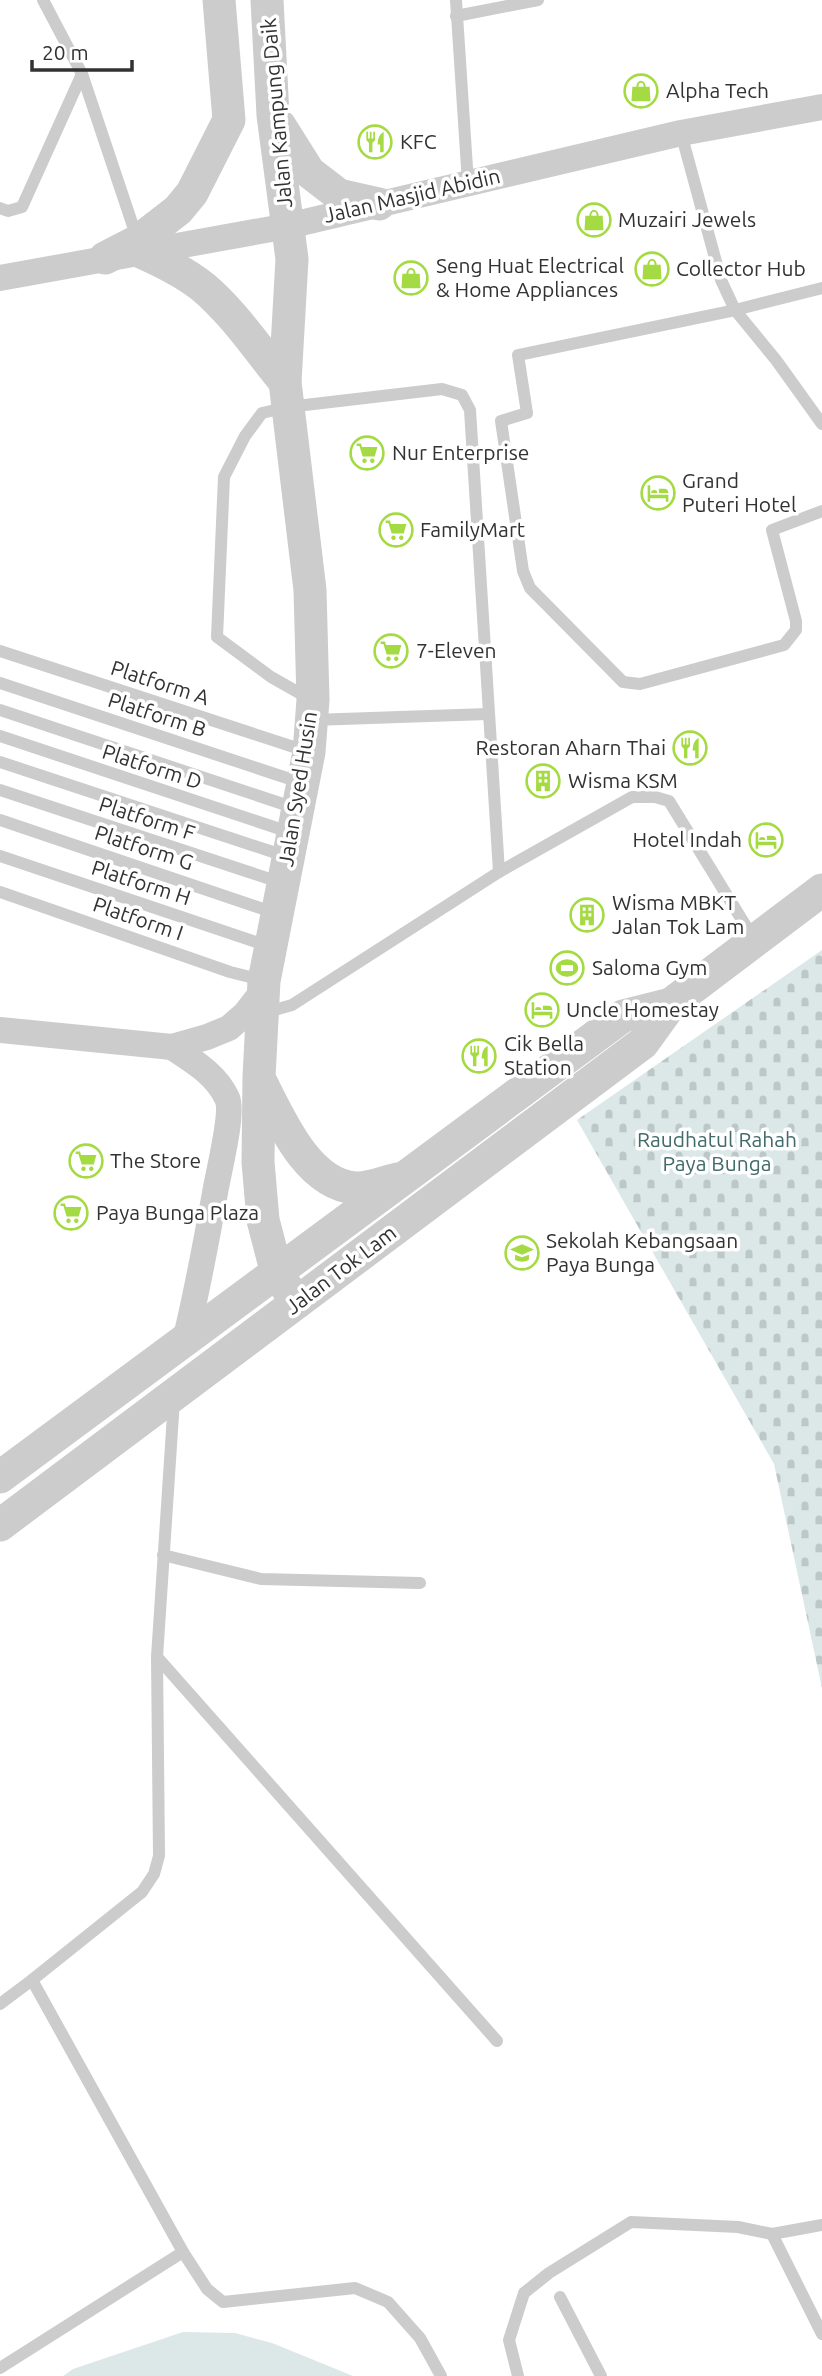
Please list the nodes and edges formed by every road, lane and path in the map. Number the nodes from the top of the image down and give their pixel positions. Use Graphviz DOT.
graph roads {
  1 [pos="43,0"];
  2 [pos="219,0"];
  3 [pos="267,0"];
  4 [pos="456,0"];
  5 [pos="538,0"];
  6 [pos="456,16"];
  7 [pos="82,74"];
  8 [pos="822,107"];
  9 [pos="273,115"];
  10 [pos="681,133"];
  11 [pos="468,183"];
  12 [pos="379,204"];
  13 [pos="0,208"];
  14 [pos="288,226"];
  15 [pos="140,246"];
  16 [pos="105,258"];
  17 [pos="0,278"];
  18 [pos="822,288"];
  19 [pos="735,310"];
  20 [pos="287,395"];
  21 [pos="822,424"];
  22 [pos="822,511"];
  23 [pos="0,650"];
  24 [pos="0,683"];
  25 [pos="0,710"];
  26 [pos="312,710"];
  27 [pos="488,714"];
  28 [pos="0,736"];
  29 [pos="0,762"];
  30 [pos="0,790"];
  31 [pos="0,820"];
  32 [pos="292,833"];
  33 [pos="0,856"];
  34 [pos="499,872"];
  35 [pos="822,890"];
  36 [pos="0,892"];
  37 [pos="755,941"];
  38 [pos="270,947"];
  39 [pos="263,995"];
  40 [pos="671,1004"];
  41 [pos="0,1030"];
  42 [pos="172,1047"];
  43 [pos="259,1077"];
  44 [pos="409,1175"];
  45 [pos="277,1274"];
  46 [pos="297,1302"];
  47 [pos="185,1341"];
  48 [pos="174,1396"];
  49 [pos="0,1476"];
  50 [pos="0,1525"];
  51 [pos="163,1555"];
  52 [pos="420,1583"];
  53 [pos="157,1657"];
  54 [pos="32,1980"];
  55 [pos="0,2004"];
  56 [pos="497,2041"];
  57 [pos="822,2225"];
  58 [pos="772,2234"];
  59 [pos="183,2252"];
  60 [pos="560,2297"];
  61 [pos="822,2334"];
  62 [pos="0,2368"];
  63 [pos="441,2376"];
  64 [pos="518,2376"];
  65 [pos="601,2376"];
  1 -- 7 [label="lane"];
  2 -- 15 [label="street"];
  3 -- 9 [label="street, Jalan Kampung Daik"];
  4 -- 6 [label="lane"];
  5 -- 6 [label="lane"];
  6 -- 11 [label="lane"];
  7 -- 13 [label="lane"];
  7 -- 15 [label="lane"];
  8 -- 10 [label="street, Jalan Masjid Abidin"];
  9 -- 12 [label="street"];
  9 -- 14 [label="street, Jalan Kampung Daik"];
  10 -- 11 [label="street, Jalan Masjid Abidin"];
  10 -- 19 [label="lane"];
  11 -- 12 [label="street, Jalan Masjid Abidin"];
  12 -- 14 [label="street, Jalan Masjid Abidin"];
  14 -- 15 [label="street, Jalan Masjid Abidin"];
  14 -- 20 [label="street, Jalan Syed Husin"];
  15 -- 16 [label="street"];
  15 -- 20 [label="street"];
  16 -- 17 [label="street"];
  18 -- 19 [label="lane"];
  19 -- 21 [label="lane"];
  19 -- 22 [label="lane"];
  20 -- 26 [label="street, Jalan Syed Husin"];
  20 -- 26 [label="lane"];
  20 -- 27 [label="lane"];
  23 -- 32 [label="lane, Platform A"];
  24 -- 32 [label="lane, Platform B"];
  25 -- 32 [label="lane"];
  26 -- 27 [label="lane"];
  26 -- 32 [label="street, Jalan Syed Husin"];
  27 -- 34 [label="lane"];
  28 -- 32 [label="lane, Platform D"];
  29 -- 32 [label="lane"];
  30 -- 32 [label="lane, Platform F"];
  31 -- 32 [label="lane, Platform G"];
  32 -- 38 [label="street, Jalan Syed Husin"];
  33 -- 38 [label="lane, Platform H"];
  34 -- 37 [label="lane"];
  34 -- 39 [label="lane"];
  35 -- 37 [label="street, Jalan Tok Lam"];
  36 -- 39 [label="lane, Platform I"];
  37 -- 40 [label="street, Jalan Tok Lam"];
  38 -- 39 [label="street, Jalan Syed Husin"];
  39 -- 42 [label="street"];
  39 -- 43 [label="street, Jalan Syed Husin"];
  40 -- 44 [label="street, Jalan Tok Lam"];
  40 -- 46 [label="street, Jalan Tok Lam"];
  41 -- 42 [label="street"];
  42 -- 47 [label="street"];
  43 -- 44 [label="street"];
  43 -- 45 [label="street, Jalan Syed Husin"];
  44 -- 45 [label="street, Jalan Tok Lam"];
  45 -- 46 [label="street, Jalan Syed Husin"];
  45 -- 47 [label="street, Jalan Tok Lam"];
  46 -- 48 [label="street, Jalan Tok Lam"];
  47 -- 49 [label="street, Jalan Tok Lam"];
  48 -- 50 [label="street, Jalan Tok Lam"];
  48 -- 51 [label="lane"];
  51 -- 52 [label="lane"];
  51 -- 53 [label="lane"];
  53 -- 54 [label="lane"];
  53 -- 56 [label="lane"];
  54 -- 55 [label="lane"];
  54 -- 59 [label="lane"];
  57 -- 58 [label="lane"];
  58 -- 61 [label="lane"];
  58 -- 64 [label="lane"];
  59 -- 62 [label="lane"];
  59 -- 63 [label="lane"];
  60 -- 65 [label="lane"];
}
